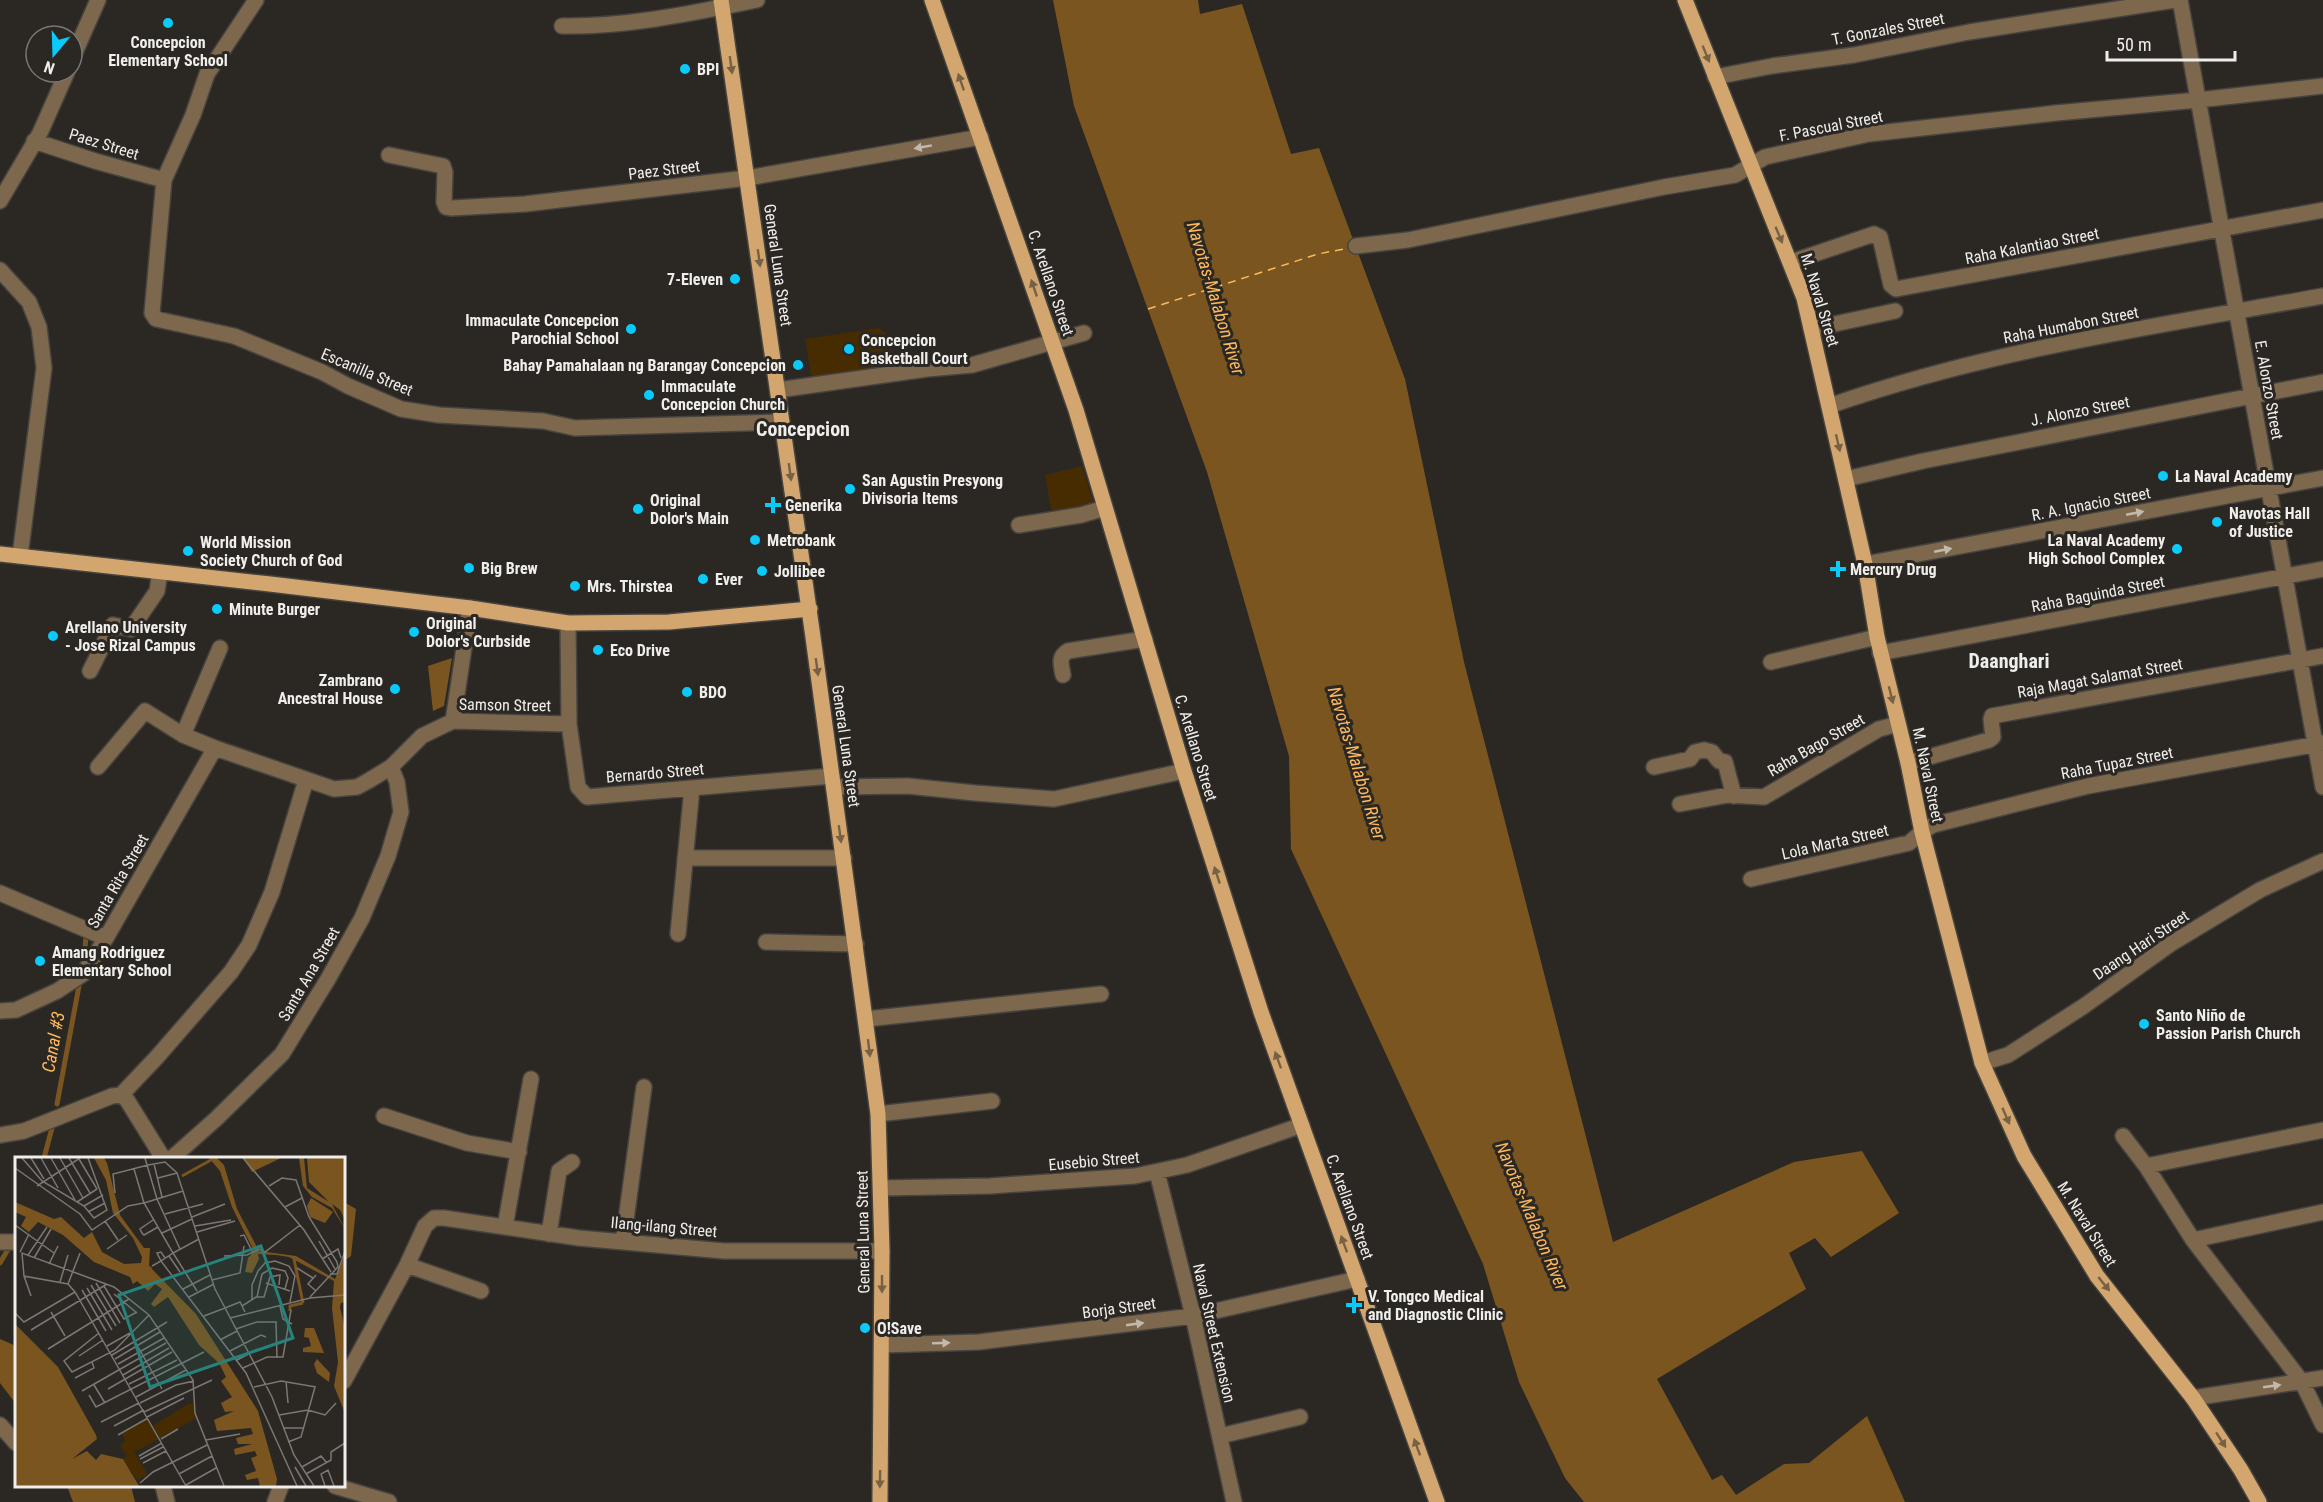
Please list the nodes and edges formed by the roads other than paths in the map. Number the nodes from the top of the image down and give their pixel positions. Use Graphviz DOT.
graph roads {
  1 [pos="98,0"];
  2 [pos="256,0"];
  3 [pos="757,0"];
  4 [pos="933,0"];
  5 [pos="1685,0"];
  6 [pos="2175,0"];
  7 [pos="2180,0"];
  8 [pos="722,4"];
  9 [pos="562,26"];
  10 [pos="84,32"];
  11 [pos="1715,77"];
  12 [pos="62,84"];
  13 [pos="2323,86"];
  14 [pos="2198,100"];
  15 [pos="981,137"];
  16 [pos="34,141"];
  17 [pos="389,155"];
  18 [pos="1750,166"];
  19 [pos="747,178"];
  20 [pos="164,180"];
  21 [pos="0,201"];
  22 [pos="2323,210"];
  23 [pos="2222,229"];
  24 [pos="1356,246"];
  25 [pos="1791,262"];
  26 [pos="0,270"];
  27 [pos="2323,296"];
  28 [pos="1894,311"];
  29 [pos="2236,312"];
  30 [pos="1811,329"];
  31 [pos="1084,333"];
  32 [pos="1053,344"];
  33 [pos="2323,382"];
  34 [pos="778,390"];
  35 [pos="2252,395"];
  36 [pos="1829,406"];
  37 [pos="782,422"];
  38 [pos="2323,478"];
  39 [pos="1846,479"];
  40 [pos="2269,489"];
  41 [pos="1105,508"];
  42 [pos="1019,525"];
  43 [pos="0,554"];
  44 [pos="20,556"];
  45 [pos="1865,564"];
  46 [pos="2323,569"];
  47 [pos="160,572"];
  48 [pos="2285,576"];
  49 [pos="471,608"];
  50 [pos="810,609"];
  51 [pos="568,623"];
  52 [pos="1877,637"];
  53 [pos="1144,639"];
  54 [pos="220,648"];
  55 [pos="1880,653"];
  56 [pos="2323,656"];
  57 [pos="2300,660"];
  58 [pos="1771,662"];
  59 [pos="90,671"];
  60 [pos="1063,675"];
  61 [pos="453,721"];
  62 [pos="569,724"];
  63 [pos="1898,724"];
  64 [pos="183,735"];
  65 [pos="2319,744"];
  66 [pos="213,752"];
  67 [pos="1908,763"];
  68 [pos="392,767"];
  69 [pos="1654,767"];
  70 [pos="98,768"];
  71 [pos="1184,771"];
  72 [pos="306,780"];
  73 [pos="833,782"];
  74 [pos="2323,787"];
  75 [pos="692,788"];
  76 [pos="1734,796"];
  77 [pos="1680,804"];
  78 [pos="1922,832"];
  79 [pos="685,858"];
  80 [pos="844,858"];
  81 [pos="2323,861"];
  82 [pos="1751,879"];
  83 [pos="0,893"];
  84 [pos="678,934"];
  85 [pos="106,938"];
  86 [pos="766,942"];
  87 [pos="856,944"];
  88 [pos="1101,994"];
  89 [pos="0,1011"];
  90 [pos="866,1019"];
  91 [pos="1982,1063"];
  92 [pos="531,1079"];
  93 [pos="644,1087"];
  94 [pos="121,1095"];
  95 [pos="992,1101"];
  96 [pos="878,1114"];
  97 [pos="384,1116"];
  98 [pos="1302,1125"];
  99 [pos="2323,1130"];
  100 [pos="0,1135"];
  101 [pos="2123,1136"];
  102 [pos="519,1152"];
  103 [pos="162,1157"];
  104 [pos="173,1157"];
  105 [pos="572,1162"];
  106 [pos="2146,1166"];
  107 [pos="1157,1172"];
  108 [pos="881,1188"];
  109 [pos="2323,1212"];
  110 [pos="505,1227"];
  111 [pos="549,1234"];
  112 [pos="2193,1240"];
  113 [pos="623,1242"];
  114 [pos="882,1251"];
  115 [pos="407,1265"];
  116 [pos="1357,1279"];
  117 [pos="481,1291"];
  118 [pos="1192,1316"];
  119 [pos="882,1345"];
  120 [pos="2323,1378"];
  121 [pos="345,1379"];
  122 [pos="2302,1382"];
  123 [pos="2193,1398"];
  124 [pos="1300,1418"];
  125 [pos="0,1425"];
  126 [pos="2323,1425"];
  127 [pos="1220,1436"];
  128 [pos="15,1442"];
  129 [pos="163,1487"];
  130 [pos="280,1487"];
  131 [pos="341,1487"];
  132 [pos="167,1502"];
  133 [pos="274,1502"];
  134 [pos="389,1502"];
  135 [pos="880,1502"];
  136 [pos="1234,1502"];
  137 [pos="1437,1502"];
  138 [pos="2259,1502"];
  1 -- 10 [label="street"];
  2 -- 20 [label="street"];
  3 -- 8 [label="street"];
  15 -- 4 [label="main road, C. Arellano Street, one-way"];
  5 -- 11 [label="main road, M. Naval Street, one-way"];
  6 -- 11 [label="street, T. Gonzales Street"];
  7 -- 14 [label="street, E. Alonzo Street"];
  8 -- 9 [label="street"];
  8 -- 19 [label="main road, General Luna Street, one-way"];
  11 -- 18 [label="main road, M. Naval Street"];
  12 -- 16 [label="street"];
  13 -- 14 [label="street, F. Pascual Street"];
  14 -- 18 [label="street, F. Pascual Street"];
  14 -- 23 [label="street, E. Alonzo Street"];
  15 -- 19 [label="street, Paez Street, one-way"];
  32 -- 15 [label="main road, C. Arellano Street, one-way"];
  16 -- 20 [label="street, Paez Street"];
  16 -- 21 [label="street"];
  17 -- 19 [label="street, Paez Street"];
  18 -- 24 [label="street, F. Pascual Street"];
  18 -- 25 [label="main road, M. Naval Street, one-way"];
  19 -- 34 [label="main road, General Luna Street, one-way"];
  20 -- 37 [label="street, Escanilla Street"];
  22 -- 23 [label="street, Raha Kalantiao Street"];
  23 -- 25 [label="street, Raha Kalantiao Street"];
  23 -- 29 [label="street, E. Alonzo Street"];
  25 -- 30 [label="main road, M. Naval Street"];
  26 -- 44 [label="street"];
  27 -- 29 [label="street, Raha Humabon Street"];
  28 -- 30 [label="street"];
  29 -- 35 [label="street, E. Alonzo Street"];
  29 -- 36 [label="street, Raha Humabon Street"];
  30 -- 36 [label="main road, M. Naval Street"];
  31 -- 32 [label="street"];
  32 -- 34 [label="street"];
  32 -- 41 [label="main road, C. Arellano Street"];
  33 -- 35 [label="street, J. Alonzo Street"];
  34 -- 37 [label="main road, General Luna Street"];
  35 -- 39 [label="street, J. Alonzo Street"];
  35 -- 40 [label="street, E. Alonzo Street"];
  36 -- 39 [label="main road, M. Naval Street, one-way"];
  37 -- 50 [label="main road, General Luna Street, one-way"];
  38 -- 40 [label="street, R. A. Ignacio Street"];
  39 -- 45 [label="main road, M. Naval Street"];
  45 -- 40 [label="street, R. A. Ignacio Street, one-way"];
  40 -- 48 [label="street, E. Alonzo Street"];
  41 -- 42 [label="street"];
  41 -- 53 [label="main road, C. Arellano Street"];
  43 -- 44 [label="main road"];
  44 -- 47 [label="main road"];
  45 -- 52 [label="main road, M. Naval Street"];
  46 -- 48 [label="street, Raha Baguinda Street"];
  47 -- 49 [label="main road"];
  47 -- 59 [label="street"];
  48 -- 55 [label="street, Raha Baguinda Street"];
  48 -- 57 [label="street, E. Alonzo Street"];
  49 -- 51 [label="main road"];
  49 -- 61 [label="street"];
  50 -- 51 [label="main road"];
  50 -- 73 [label="main road, General Luna Street, one-way"];
  51 -- 62 [label="street, Bernardo Street"];
  52 -- 55 [label="main road, M. Naval Street"];
  52 -- 58 [label="street"];
  53 -- 60 [label="street"];
  53 -- 71 [label="main road, C. Arellano Street"];
  54 -- 64 [label="street"];
  55 -- 63 [label="main road, M. Naval Street, one-way"];
  56 -- 57 [label="street, Raja Magat Salamat Street"];
  57 -- 65 [label="street, E. Alonzo Street"];
  57 -- 67 [label="street, Raja Magat Salamat Street"];
  61 -- 62 [label="street, Samson Street"];
  61 -- 68 [label="street, Samson Street"];
  62 -- 75 [label="street, Bernardo Street"];
  63 -- 67 [label="main road, M. Naval Street"];
  63 -- 76 [label="street, Raha Bago Street"];
  64 -- 66 [label="street, Samson Street"];
  64 -- 70 [label="street, Samson Street"];
  65 -- 74 [label="street, E. Alonzo Street"];
  65 -- 78 [label="street, Raha Tupaz Street"];
  66 -- 72 [label="street, Samson Street"];
  66 -- 85 [label="street, Santa Rita Street"];
  67 -- 78 [label="main road, M. Naval Street"];
  68 -- 72 [label="street, Samson Street"];
  68 -- 104 [label="street, Santa Ana Street"];
  69 -- 76 [label="street"];
  71 -- 73 [label="street"];
  98 -- 71 [label="main road, C. Arellano Street, one-way"];
  72 -- 94 [label="street"];
  73 -- 75 [label="street, Bernardo Street"];
  73 -- 80 [label="main road, General Luna Street, one-way"];
  75 -- 79 [label="street"];
  76 -- 77 [label="street, Raha Bago Street"];
  78 -- 82 [label="street, Lola Marta Street"];
  78 -- 91 [label="main road, M. Naval Street"];
  79 -- 80 [label="street"];
  79 -- 84 [label="street"];
  80 -- 87 [label="main road, General Luna Street"];
  81 -- 91 [label="street, Daang Hari Street"];
  83 -- 85 [label="street"];
  85 -- 89 [label="street, Santa Rita Street"];
  86 -- 87 [label="street"];
  87 -- 90 [label="main road, General Luna Street"];
  88 -- 90 [label="street"];
  90 -- 96 [label="main road, General Luna Street, one-way"];
  91 -- 123 [label="main road, M. Naval Street, one-way"];
  92 -- 102 [label="street"];
  93 -- 113 [label="street"];
  94 -- 100 [label="street"];
  94 -- 103 [label="street"];
  95 -- 96 [label="street"];
  96 -- 108 [label="main road, General Luna Street"];
  97 -- 102 [label="street"];
  98 -- 107 [label="street, Eusebio Street"];
  116 -- 98 [label="main road, C. Arellano Street, one-way"];
  99 -- 106 [label="street"];
  101 -- 106 [label="street"];
  102 -- 110 [label="street"];
  105 -- 111 [label="street"];
  106 -- 112 [label="street"];
  107 -- 108 [label="street, Eusebio Street"];
  107 -- 118 [label="street, Naval Street Extension"];
  108 -- 114 [label="main road, General Luna Street"];
  109 -- 112 [label="street"];
  110 -- 111 [label="street, Ilang-ilang Street"];
  110 -- 115 [label="street, Ilang-ilang Street"];
  111 -- 113 [label="street, Ilang-ilang Street"];
  112 -- 122 [label="street"];
  113 -- 114 [label="street, Ilang-ilang Street"];
  114 -- 119 [label="main road, General Luna Street, one-way"];
  115 -- 117 [label="street"];
  115 -- 121 [label="street"];
  116 -- 118 [label="street, Borja Street"];
  137 -- 116 [label="main road, C. Arellano Street, one-way"];
  119 -- 118 [label="street, Borja Street, one-way"];
  118 -- 127 [label="street, Naval Street Extension"];
  119 -- 135 [label="main road, General Luna Street, one-way"];
  120 -- 122 [label="street"];
  123 -- 122 [label="street, one-way"];
  122 -- 126 [label="street"];
  123 -- 138 [label="main road, M. Naval Street, one-way"];
  124 -- 127 [label="street"];
  125 -- 128 [label="street"];
  127 -- 136 [label="street, Naval Street Extension"];
  129 -- 132 [label="street"];
  130 -- 133 [label="street"];
  131 -- 134 [label="street"];
}
